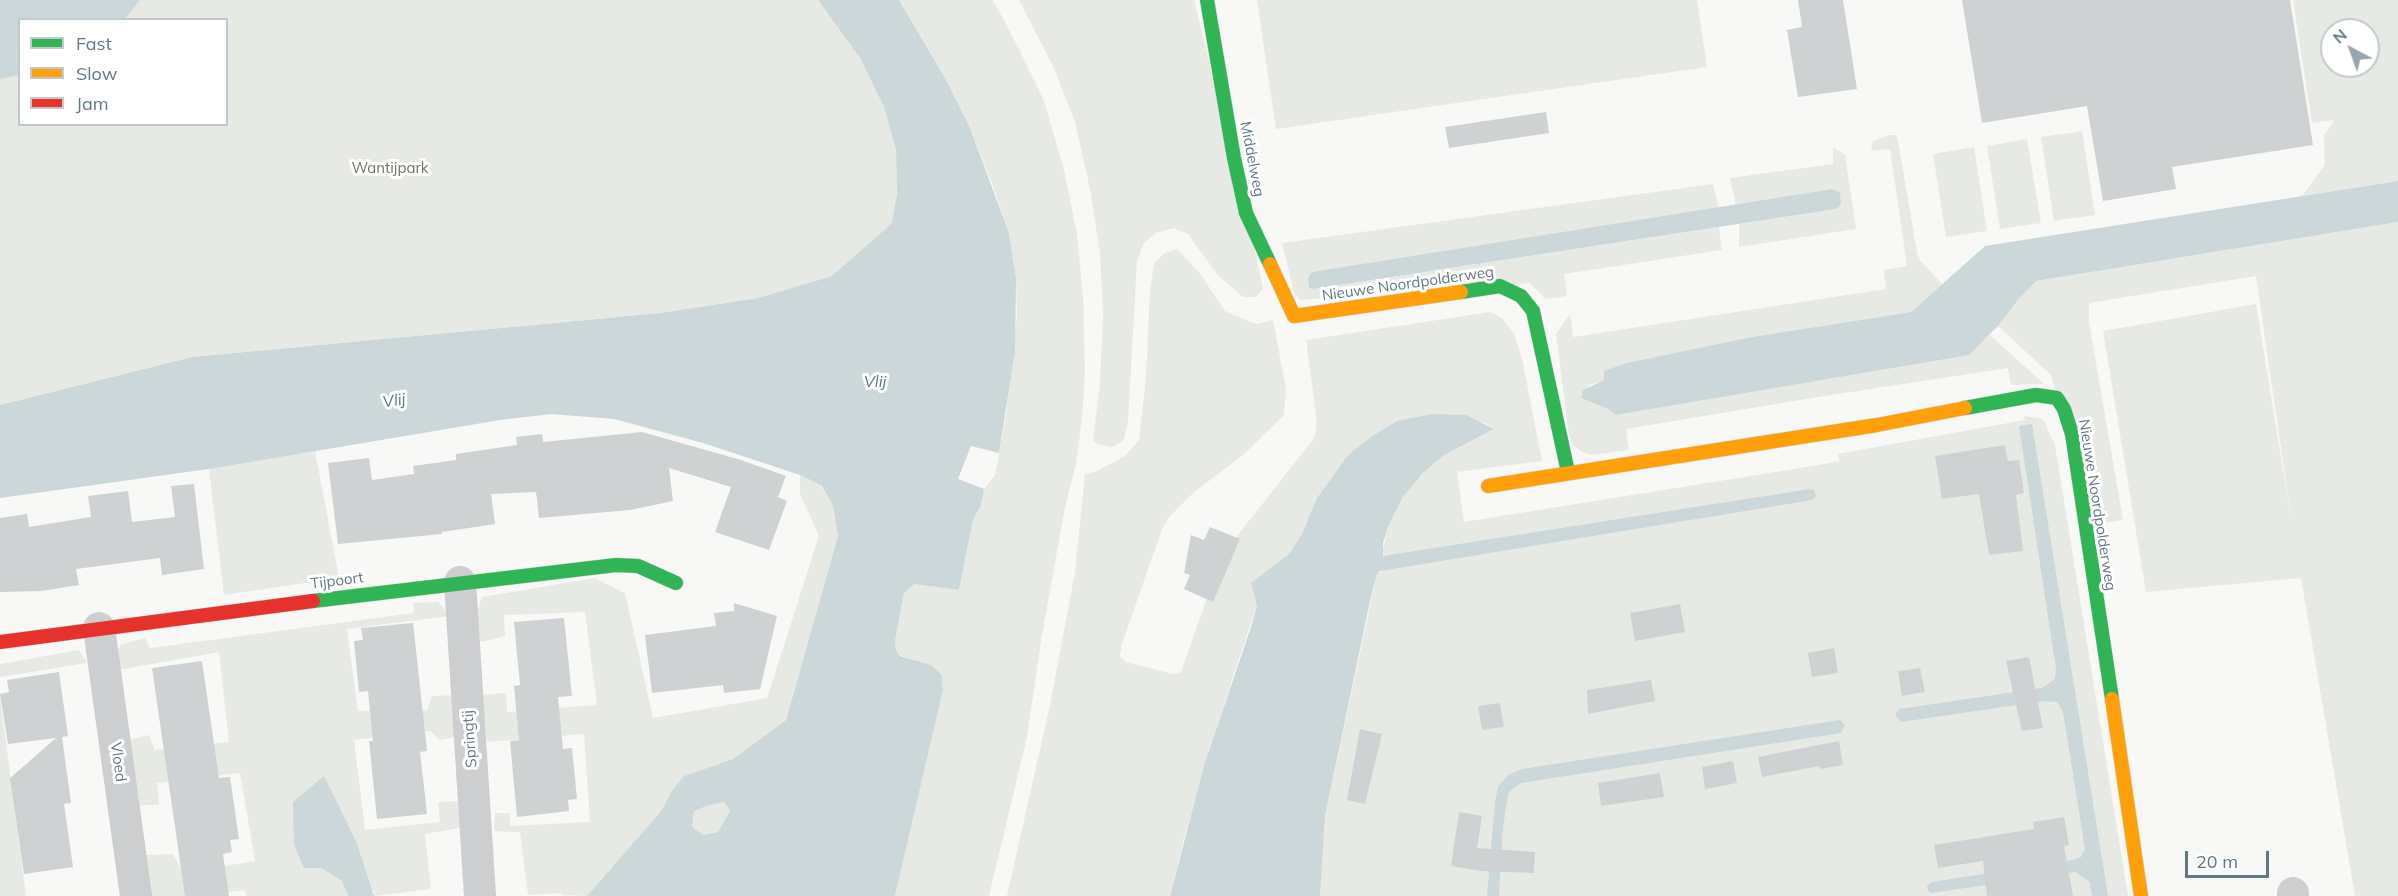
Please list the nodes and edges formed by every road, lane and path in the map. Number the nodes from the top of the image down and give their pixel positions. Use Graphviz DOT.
graph roads {
  1 [pos="1207,0"];
  2 [pos="1294,316"];
  3 [pos="1568,472"];
  4 [pos="1488,486"];
  5 [pos="460,582"];
  6 [pos="676,583"];
  7 [pos="99,628"];
  8 [pos="0,642"];
  9 [pos="136,896"];
  10 [pos="480,896"];
  11 [pos="2141,896"];
  1 -- 2 [label="street, Middelweg"];
  2 -- 3 [label="street, Nieuwe Noordpolderweg"];
  3 -- 4 [label="street, Nieuwe Noordpolderweg"];
  3 -- 11 [label="street, Nieuwe Noordpolderweg"];
  5 -- 6 [label="street, Tijpoort"];
  5 -- 7 [label="street, Tijpoort"];
  5 -- 10 [label="street, Springtij"];
  7 -- 8 [label="street, Tijpoort"];
  7 -- 9 [label="street, Vloed"];
}
